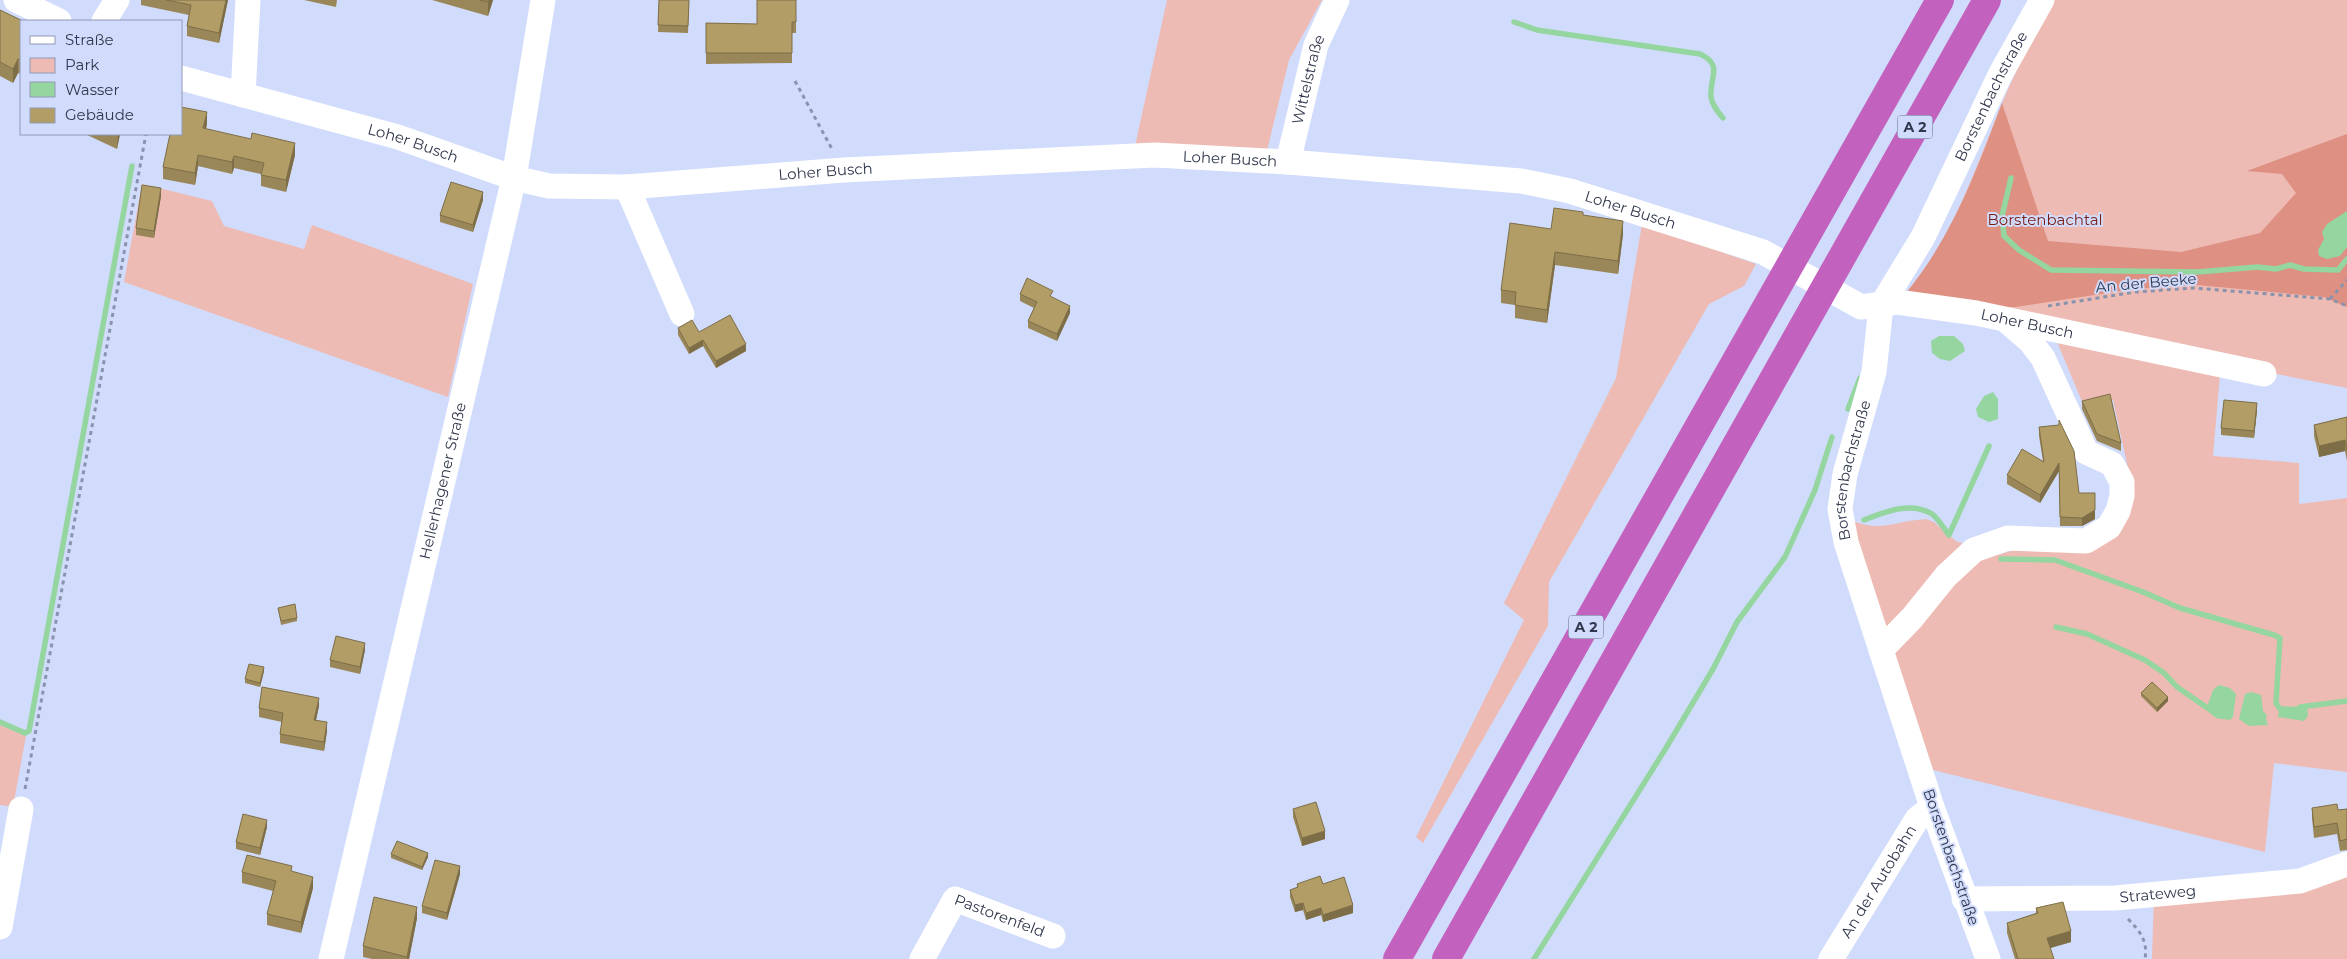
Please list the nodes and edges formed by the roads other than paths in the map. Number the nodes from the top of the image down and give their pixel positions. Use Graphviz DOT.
graph roads {
  1 [pos="16,0"];
  2 [pos="117,0"];
  3 [pos="248,0"];
  4 [pos="543,0"];
  5 [pos="1338,0"];
  6 [pos="1940,0"];
  7 [pos="1987,0"];
  8 [pos="2042,0"];
  9 [pos="57,20"];
  10 [pos="105,20"];
  11 [pos="182,78"];
  12 [pos="243,95"];
  13 [pos="1288,162"];
  14 [pos="514,178"];
  15 [pos="627,187"];
  16 [pos="1881,306"];
  17 [pos="682,314"];
  18 [pos="2005,319"];
  19 [pos="2264,374"];
  20 [pos="1881,650"];
  21 [pos="1932,808"];
  22 [pos="21,809"];
  23 [pos="2347,864"];
  24 [pos="5,870"];
  25 [pos="1964,899"];
  26 [pos="0,927"];
  27 [pos="1054,936"];
  28 [pos="331,959"];
  29 [pos="922,959"];
  30 [pos="1398,959"];
  31 [pos="1446,959"];
  32 [pos="1831,959"];
  33 [pos="1988,959"];
  1 -- 9 [label="street"];
  2 -- 10 [label="street"];
  3 -- 12 [label="street"];
  4 -- 14 [label="street, Hellerhagener Straße"];
  5 -- 13 [label="street, Wittelstraße"];
  6 -- 30 [label="highway, A 2"];
  7 -- 31 [label="highway, A 2"];
  8 -- 16 [label="street, Borstenbachstraße"];
  11 -- 12 [label="street, Loher Busch"];
  12 -- 14 [label="street, Loher Busch"];
  13 -- 15 [label="street, Loher Busch"];
  13 -- 16 [label="street, Loher Busch"];
  14 -- 15 [label="street, Loher Busch"];
  14 -- 28 [label="street, Hellerhagener Straße"];
  15 -- 17 [label="street"];
  16 -- 18 [label="street, Loher Busch"];
  16 -- 20 [label="street, Borstenbachstraße"];
  18 -- 19 [label="street, Loher Busch"];
  18 -- 20 [label="street"];
  20 -- 21 [label="street, Borstenbachstraße"];
  21 -- 25 [label="street, Borstenbachstraße"];
  21 -- 32 [label="street, An der Autobahn"];
  22 -- 24 [label="street"];
  23 -- 25 [label="street, Strateweg"];
  24 -- 26 [label="street"];
  25 -- 33 [label="street, Borstenbachstraße"];
  27 -- 29 [label="street, Pastorenfeld"];
}
